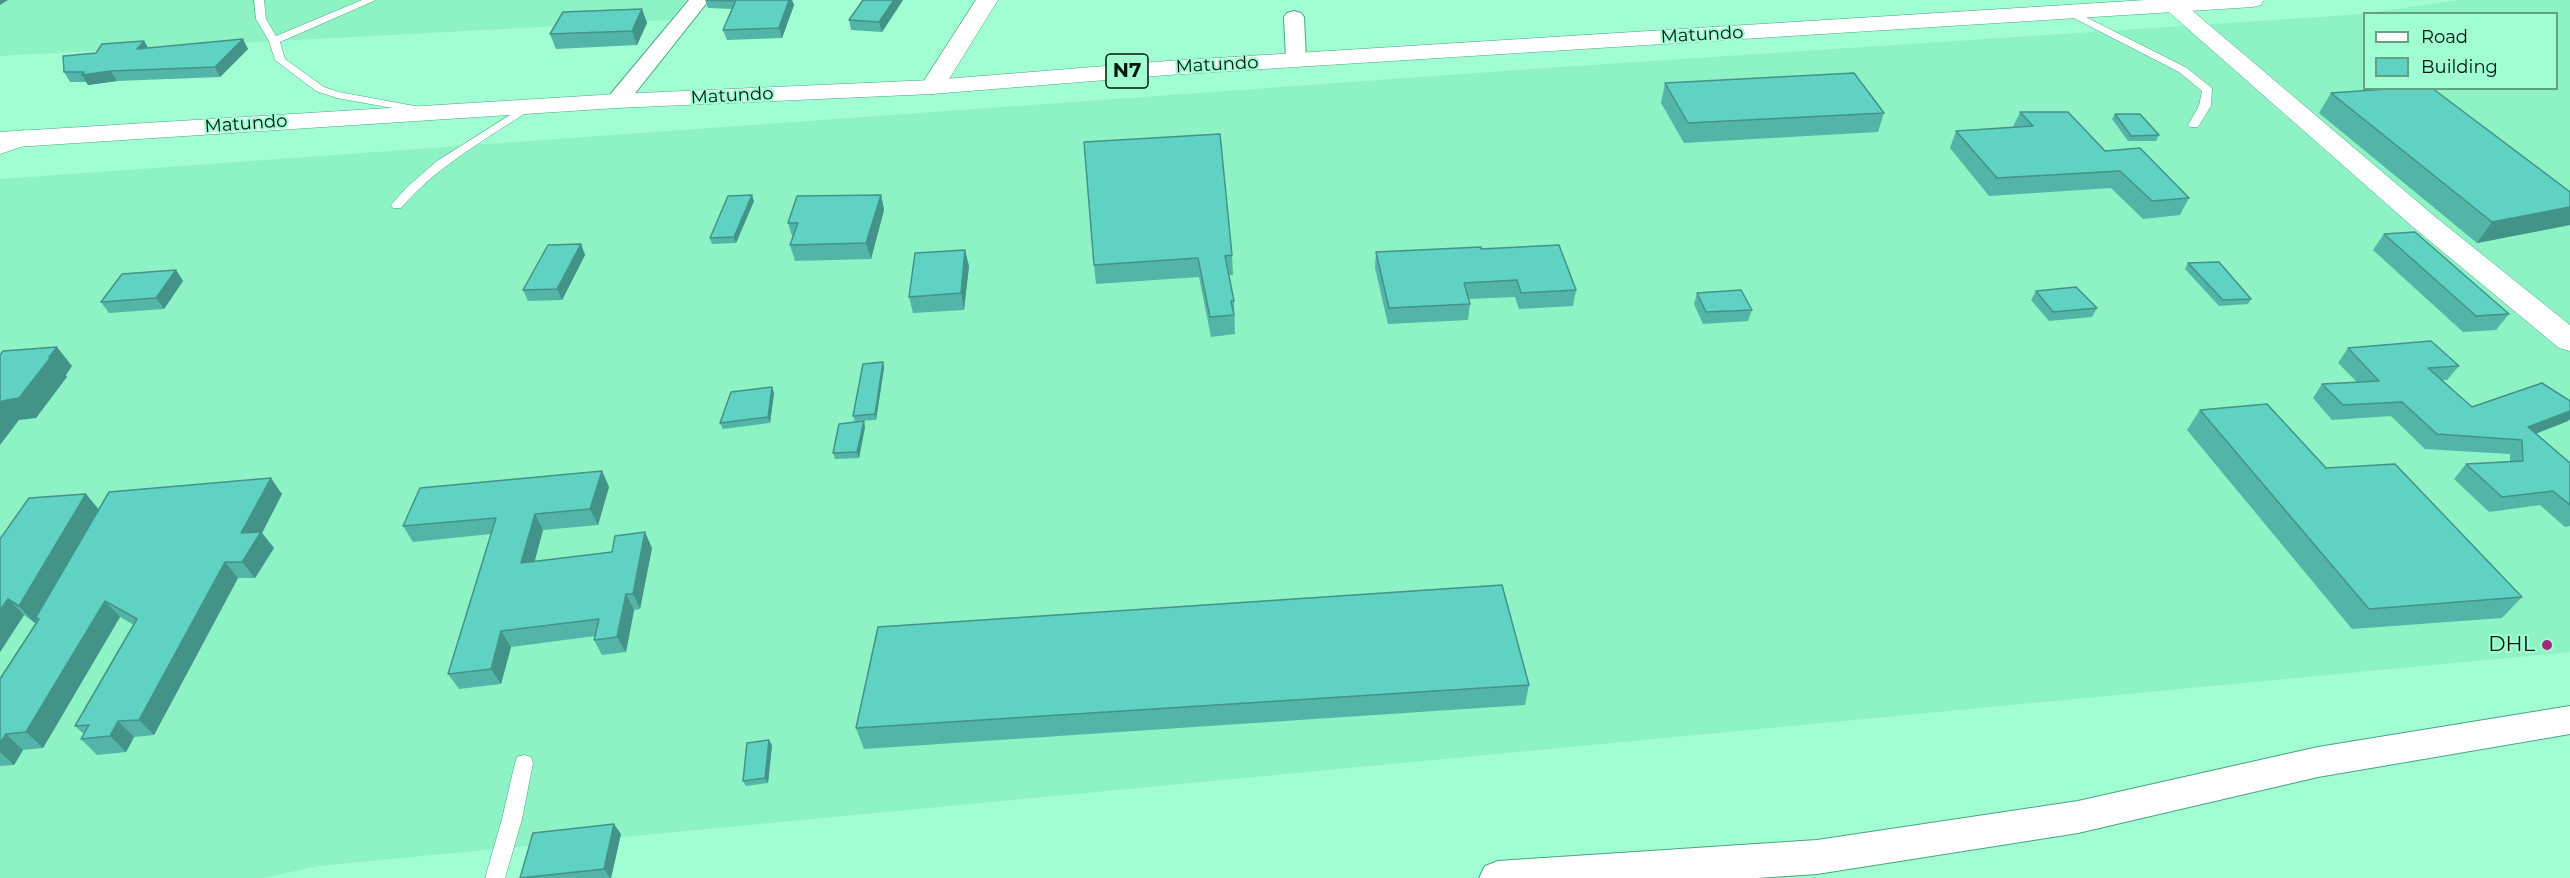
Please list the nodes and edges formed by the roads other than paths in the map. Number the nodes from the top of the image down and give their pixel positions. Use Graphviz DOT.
graph roads {
  1 [pos="259,0"];
  2 [pos="371,0"];
  3 [pos="699,0"];
  4 [pos="987,0"];
  5 [pos="2253,0"];
  6 [pos="2214,2"];
  7 [pos="2173,6"];
  8 [pos="2072,13"];
  9 [pos="1294,17"];
  10 [pos="274,41"];
  11 [pos="1296,60"];
  12 [pos="933,87"];
  13 [pos="617,101"];
  14 [pos="529,106"];
  15 [pos="432,112"];
  16 [pos="2194,125"];
  17 [pos="8,141"];
  18 [pos="397,205"];
  19 [pos="2570,341"];
  20 [pos="2570,720"];
  21 [pos="524,763"];
  22 [pos="495,878"];
  23 [pos="1498,878"];
  1 -- 10 [label="lane"];
  2 -- 10 [label="lane"];
  3 -- 13 [label="street"];
  4 -- 12 [label="main road"];
  5 -- 6 [label="main road, Matundo / N7"];
  6 -- 7 [label="main road, Matundo / N7"];
  7 -- 8 [label="main road, Matundo / N7"];
  7 -- 19 [label="main road"];
  8 -- 11 [label="main road, Matundo / N7"];
  8 -- 16 [label="lane"];
  9 -- 11 [label="street"];
  10 -- 15 [label="lane"];
  11 -- 12 [label="main road, Matundo / N7"];
  12 -- 13 [label="main road, Matundo / N7"];
  13 -- 14 [label="main road, Matundo / N7"];
  14 -- 15 [label="main road, Matundo / N7"];
  14 -- 18 [label="lane"];
  15 -- 17 [label="main road, Matundo / N7"];
  20 -- 23 [label="street"];
  21 -- 22 [label="lane"];
}
